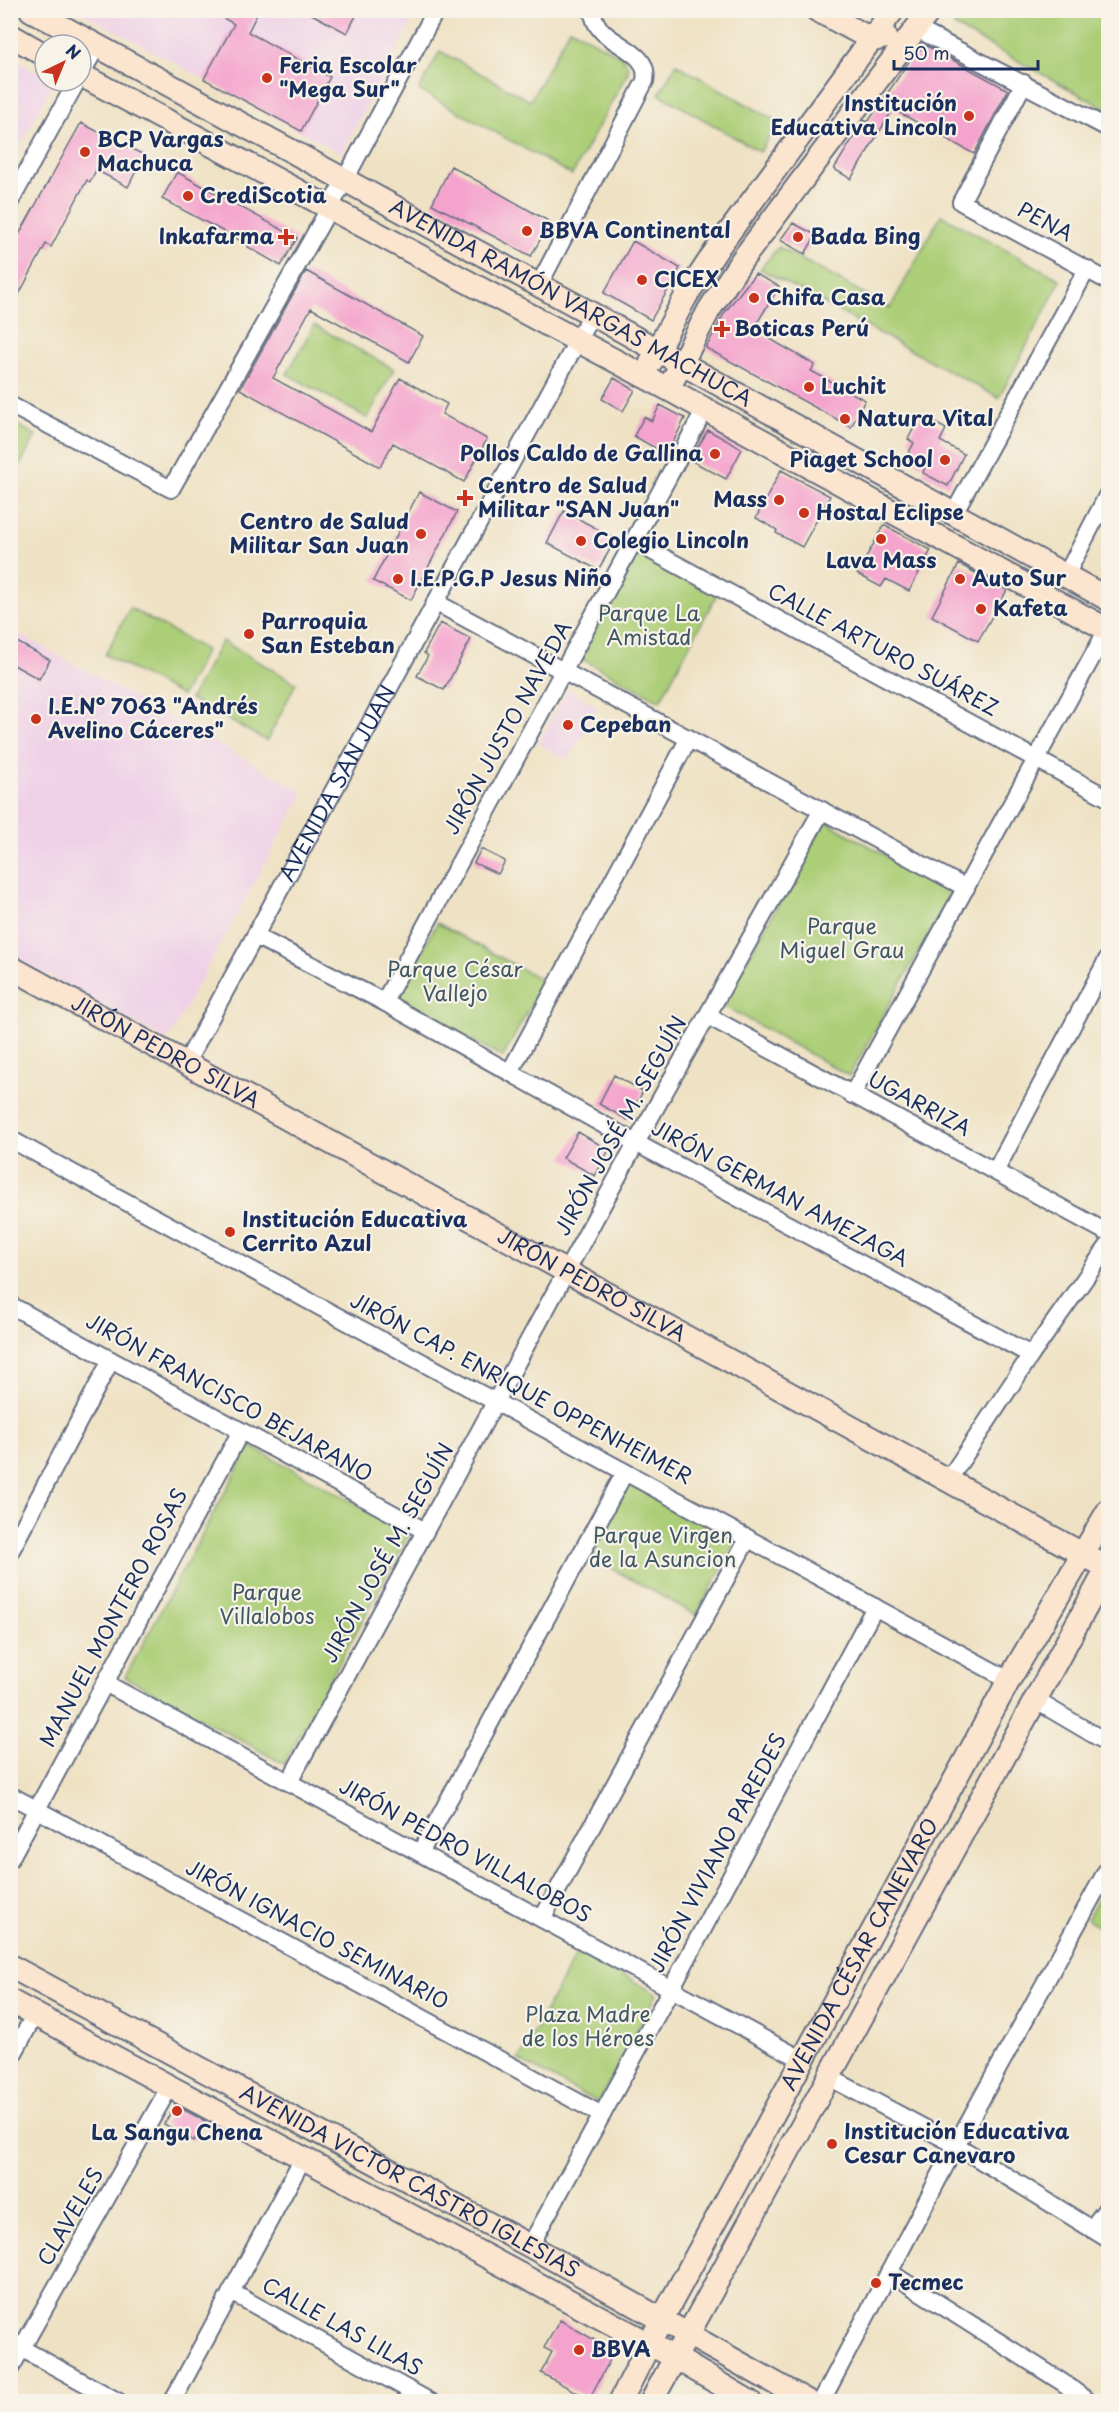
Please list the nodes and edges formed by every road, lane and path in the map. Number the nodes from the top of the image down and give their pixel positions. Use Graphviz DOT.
graph roads {
  1 [pos="31,10"];
  2 [pos="436,10"];
  3 [pos="593,10"];
  4 [pos="817,10"];
  5 [pos="889,12"];
  6 [pos="923,20"];
  7 [pos="10,35"];
  8 [pos="873,40"];
  9 [pos="96,46"];
  10 [pos="33,48"];
  11 [pos="93,52"];
  12 [pos="93,81"];
  13 [pos="1024,82"];
  14 [pos="70,93"];
  15 [pos="1108,128"];
  16 [pos="344,181"];
  17 [pos="10,202"];
  18 [pos="329,209"];
  19 [pos="1087,269"];
  20 [pos="1108,281"];
  21 [pos="539,285"];
  22 [pos="592,314"];
  23 [pos="576,341"];
  24 [pos="657,350"];
  25 [pos="681,364"];
  26 [pos="643,376"];
  27 [pos="668,389"];
  28 [pos="10,405"];
  29 [pos="704,411"];
  30 [pos="1108,494"];
  31 [pos="954,513"];
  32 [pos="635,542"];
  33 [pos="1066,575"];
  34 [pos="1108,599"];
  35 [pos="435,602"];
  36 [pos="1108,629"];
  37 [pos="565,671"];
  38 [pos="689,738"];
  39 [pos="1037,759"];
  40 [pos="1108,798"];
  41 [pos="822,810"];
  42 [pos="966,888"];
  43 [pos="255,936"];
  44 [pos="1108,958"];
  45 [pos="10,968"];
  46 [pos="384,1002"];
  47 [pos="708,1016"];
  48 [pos="186,1063"];
  49 [pos="510,1072"];
  50 [pos="852,1095"];
  51 [pos="10,1139"];
  52 [pos="636,1143"];
  53 [pos="996,1170"];
  54 [pos="1108,1233"];
  55 [pos="1108,1246"];
  56 [pos="567,1270"];
  57 [pos="10,1305"];
  58 [pos="1031,1355"];
  59 [pos="111,1360"];
  60 [pos="496,1401"];
  61 [pos="241,1431"];
  62 [pos="625,1472"];
  63 [pos="949,1479"];
  64 [pos="1108,1511"];
  65 [pos="425,1531"];
  66 [pos="748,1538"];
  67 [pos="10,1552"];
  68 [pos="1084,1553"];
  69 [pos="1108,1567"];
  70 [pos="874,1607"];
  71 [pos="1009,1680"];
  72 [pos="105,1683"];
  73 [pos="1035,1700"];
  74 [pos="1108,1743"];
  75 [pos="289,1782"];
  76 [pos="10,1795"];
  77 [pos="37,1809"];
  78 [pos="420,1852"];
  79 [pos="10,1859"];
  80 [pos="1108,1868"];
  81 [pos="542,1919"];
  82 [pos="10,1966"];
  83 [pos="671,1989"];
  84 [pos="10,2001"];
  85 [pos="35,2014"];
  86 [pos="10,2060"];
  87 [pos="803,2060"];
  88 [pos="827,2076"];
  89 [pos="170,2086"];
  90 [pos="602,2115"];
  91 [pos="956,2145"];
  92 [pos="303,2158"];
  93 [pos="1108,2207"];
  94 [pos="1092,2228"];
  95 [pos="1108,2239"];
  96 [pos="530,2246"];
  97 [pos="889,2272"];
  98 [pos="231,2292"];
  99 [pos="662,2319"];
  100 [pos="687,2332"];
  101 [pos="650,2344"];
  102 [pos="16,2345"];
  103 [pos="674,2357"];
  104 [pos="10,2369"];
  105 [pos="119,2402"];
  106 [pos="171,2402"];
  107 [pos="431,2402"];
  108 [pos="620,2402"];
  109 [pos="651,2402"];
  110 [pos="750,2402"];
  111 [pos="809,2402"];
  112 [pos="821,2402"];
  113 [pos="1089,2402"];
  1 -- 9 [label="main road, AVENIDA RAMÓN VARGAS MACHUCA"];
  2 -- 16 [label="street"];
  3 -- 21 [label="street"];
  4 -- 8 [label="main road"];
  5 -- 6 [label="main road"];
  5 -- 8 [label="main road"];
  6 -- 8 [label="main road"];
  6 -- 13 [label="street"];
  6 -- 25 [label="main road"];
  7 -- 10 [label="main road"];
  8 -- 24 [label="main road"];
  9 -- 11 [label="street"];
  9 -- 16 [label="main road, AVENIDA RAMÓN VARGAS MACHUCA"];
  12 -- 18 [label="main road, AVENIDA RAMÓN VARGAS MACHUCA"];
  13 -- 15 [label="street"];
  13 -- 19 [label="street, PENA"];
  14 -- 17 [label="street"];
  16 -- 18 [label="street"];
  16 -- 21 [label="main road, AVENIDA RAMÓN VARGAS MACHUCA"];
  18 -- 23 [label="main road, AVENIDA RAMÓN VARGAS MACHUCA"];
  18 -- 28 [label="street"];
  19 -- 20 [label="street, PENA"];
  19 -- 31 [label="street"];
  21 -- 22 [label="main road, AVENIDA RAMÓN VARGAS MACHUCA"];
  22 -- 23 [label="street, AVENIDA SAN JUAN"];
  22 -- 24 [label="main road, AVENIDA RAMÓN VARGAS MACHUCA"];
  23 -- 26 [label="main road, AVENIDA RAMÓN VARGAS MACHUCA"];
  23 -- 35 [label="street, AVENIDA SAN JUAN"];
  24 -- 25 [label="main road, AVENIDA RAMÓN VARGAS MACHUCA"];
  24 -- 26 [label="main road"];
  25 -- 27 [label="main road"];
  25 -- 31 [label="main road, AVENIDA RAMÓN VARGAS MACHUCA"];
  26 -- 27 [label="main road, AVENIDA RAMÓN VARGAS MACHUCA"];
  27 -- 29 [label="main road, AVENIDA RAMÓN VARGAS MACHUCA"];
  29 -- 32 [label="street, JIRÓN JUSTO NAVEDA"];
  29 -- 36 [label="main road, AVENIDA RAMÓN VARGAS MACHUCA"];
  30 -- 33 [label="street"];
  31 -- 33 [label="main road, AVENIDA RAMÓN VARGAS MACHUCA"];
  32 -- 37 [label="street, JIRÓN JUSTO NAVEDA"];
  32 -- 39 [label="street, CALLE ARTURO SUÁREZ"];
  33 -- 34 [label="main road, AVENIDA RAMÓN VARGAS MACHUCA"];
  35 -- 37 [label="street"];
  35 -- 43 [label="street, AVENIDA SAN JUAN"];
  36 -- 39 [label="street"];
  37 -- 38 [label="street"];
  37 -- 46 [label="street, JIRÓN JUSTO NAVEDA"];
  38 -- 41 [label="street"];
  38 -- 49 [label="street"];
  39 -- 40 [label="street, CALLE ARTURO SUÁREZ"];
  39 -- 42 [label="street"];
  41 -- 42 [label="street"];
  41 -- 47 [label="street, JIRÓN JOSÉ M. SEGUÍN"];
  42 -- 50 [label="street"];
  43 -- 46 [label="street, JIRÓN GERMAN AMEZAGA"];
  43 -- 48 [label="street, AVENIDA SAN JUAN"];
  44 -- 53 [label="street"];
  45 -- 48 [label="main road, JIRÓN PEDRO SILVA"];
  46 -- 49 [label="street, JIRÓN GERMAN AMEZAGA"];
  47 -- 50 [label="street, UGARRIZA"];
  47 -- 52 [label="street, JIRÓN JOSÉ M. SEGUÍN"];
  48 -- 56 [label="main road, JIRÓN PEDRO SILVA"];
  49 -- 52 [label="street, JIRÓN GERMAN AMEZAGA"];
  50 -- 53 [label="street, UGARRIZA"];
  51 -- 60 [label="street, JIRÓN CAP. ENRIQUE OPPENHEIMER"];
  52 -- 56 [label="street, JIRÓN JOSÉ M. SEGUÍN"];
  52 -- 58 [label="street, JIRÓN GERMAN AMEZAGA"];
  53 -- 54 [label="street, UGARRIZA"];
  55 -- 58 [label="street"];
  56 -- 60 [label="street, JIRÓN JOSÉ M. SEGUÍN"];
  56 -- 63 [label="main road, JIRÓN PEDRO SILVA"];
  57 -- 59 [label="street, JIRÓN FRANCISCO BEJARANO"];
  58 -- 63 [label="street"];
  59 -- 61 [label="street, JIRÓN FRANCISCO BEJARANO"];
  59 -- 67 [label="street"];
  60 -- 62 [label="street, JIRÓN CAP. ENRIQUE OPPENHEIMER"];
  60 -- 65 [label="street, JIRÓN JOSÉ M. SEGUÍN"];
  61 -- 65 [label="street, JIRÓN FRANCISCO BEJARANO"];
  61 -- 72 [label="street, MANUEL MONTERO ROSAS"];
  62 -- 66 [label="street, JIRÓN CAP. ENRIQUE OPPENHEIMER"];
  62 -- 78 [label="street"];
  63 -- 68 [label="main road, JIRÓN PEDRO SILVA"];
  64 -- 68 [label="main road, AVENIDA CÉSAR CANEVARO"];
  65 -- 75 [label="street, JIRÓN JOSÉ M. SEGUÍN"];
  66 -- 70 [label="street, JIRÓN CAP. ENRIQUE OPPENHEIMER"];
  66 -- 81 [label="street"];
  68 -- 69 [label="main road, JIRÓN PEDRO SILVA"];
  68 -- 71 [label="main road, AVENIDA CÉSAR CANEVARO"];
  69 -- 73 [label="main road, AVENIDA CÉSAR CANEVARO"];
  70 -- 71 [label="street, JIRÓN CAP. ENRIQUE OPPENHEIMER"];
  70 -- 83 [label="street, JIRÓN VIVIANO PAREDES"];
  71 -- 87 [label="main road, AVENIDA CÉSAR CANEVARO"];
  72 -- 75 [label="street, JIRÓN PEDRO VILLALOBOS"];
  72 -- 77 [label="street, MANUEL MONTERO ROSAS"];
  73 -- 74 [label="street"];
  73 -- 88 [label="main road, AVENIDA CÉSAR CANEVARO"];
  75 -- 78 [label="street, JIRÓN PEDRO VILLALOBOS"];
  76 -- 77 [label="street, JIRÓN IGNACIO SEMINARIO"];
  77 -- 79 [label="street, MANUEL MONTERO ROSAS"];
  77 -- 90 [label="street, JIRÓN IGNACIO SEMINARIO"];
  78 -- 81 [label="street, JIRÓN PEDRO VILLALOBOS"];
  80 -- 91 [label="street"];
  81 -- 83 [label="street, JIRÓN PEDRO VILLALOBOS"];
  82 -- 96 [label="main road, AVENIDA VICTOR CASTRO IGLESIAS"];
  83 -- 87 [label="street, JIRÓN PEDRO VILLALOBOS"];
  83 -- 90 [label="street, JIRÓN VIVIANO PAREDES"];
  84 -- 85 [label="main road, AVENIDA VICTOR CASTRO IGLESIAS"];
  85 -- 86 [label="street"];
  85 -- 89 [label="main road, AVENIDA VICTOR CASTRO IGLESIAS"];
  87 -- 99 [label="main road, AVENIDA CÉSAR CANEVARO"];
  88 -- 91 [label="street"];
  88 -- 100 [label="main road, AVENIDA CÉSAR CANEVARO"];
  89 -- 92 [label="main road, AVENIDA VICTOR CASTRO IGLESIAS"];
  89 -- 102 [label="street, CLAVELES"];
  90 -- 96 [label="street, JIRÓN VIVIANO PAREDES"];
  91 -- 94 [label="street"];
  91 -- 97 [label="street"];
  92 -- 98 [label="street"];
  92 -- 101 [label="main road, AVENIDA VICTOR CASTRO IGLESIAS"];
  93 -- 94 [label="street"];
  94 -- 95 [label="street"];
  96 -- 99 [label="main road, AVENIDA VICTOR CASTRO IGLESIAS"];
  97 -- 112 [label="street"];
  97 -- 113 [label="street"];
  98 -- 106 [label="street"];
  98 -- 107 [label="street, CALLE LAS LILAS"];
  99 -- 100 [label="main road, AVENIDA VICTOR CASTRO IGLESIAS"];
  99 -- 101 [label="main road, AVENIDA CÉSAR CANEVARO"];
  100 -- 103 [label="main road, AVENIDA CÉSAR CANEVARO"];
  100 -- 111 [label="main road, AVENIDA VICTOR CASTRO IGLESIAS"];
  101 -- 103 [label="main road, AVENIDA VICTOR CASTRO IGLESIAS"];
  101 -- 108 [label="main road, AVENIDA CÉSAR CANEVARO"];
  102 -- 104 [label="street, CLAVELES"];
  102 -- 105 [label="street"];
  103 -- 109 [label="main road, AVENIDA CÉSAR CANEVARO"];
  103 -- 110 [label="main road, AVENIDA VICTOR CASTRO IGLESIAS"];
}
